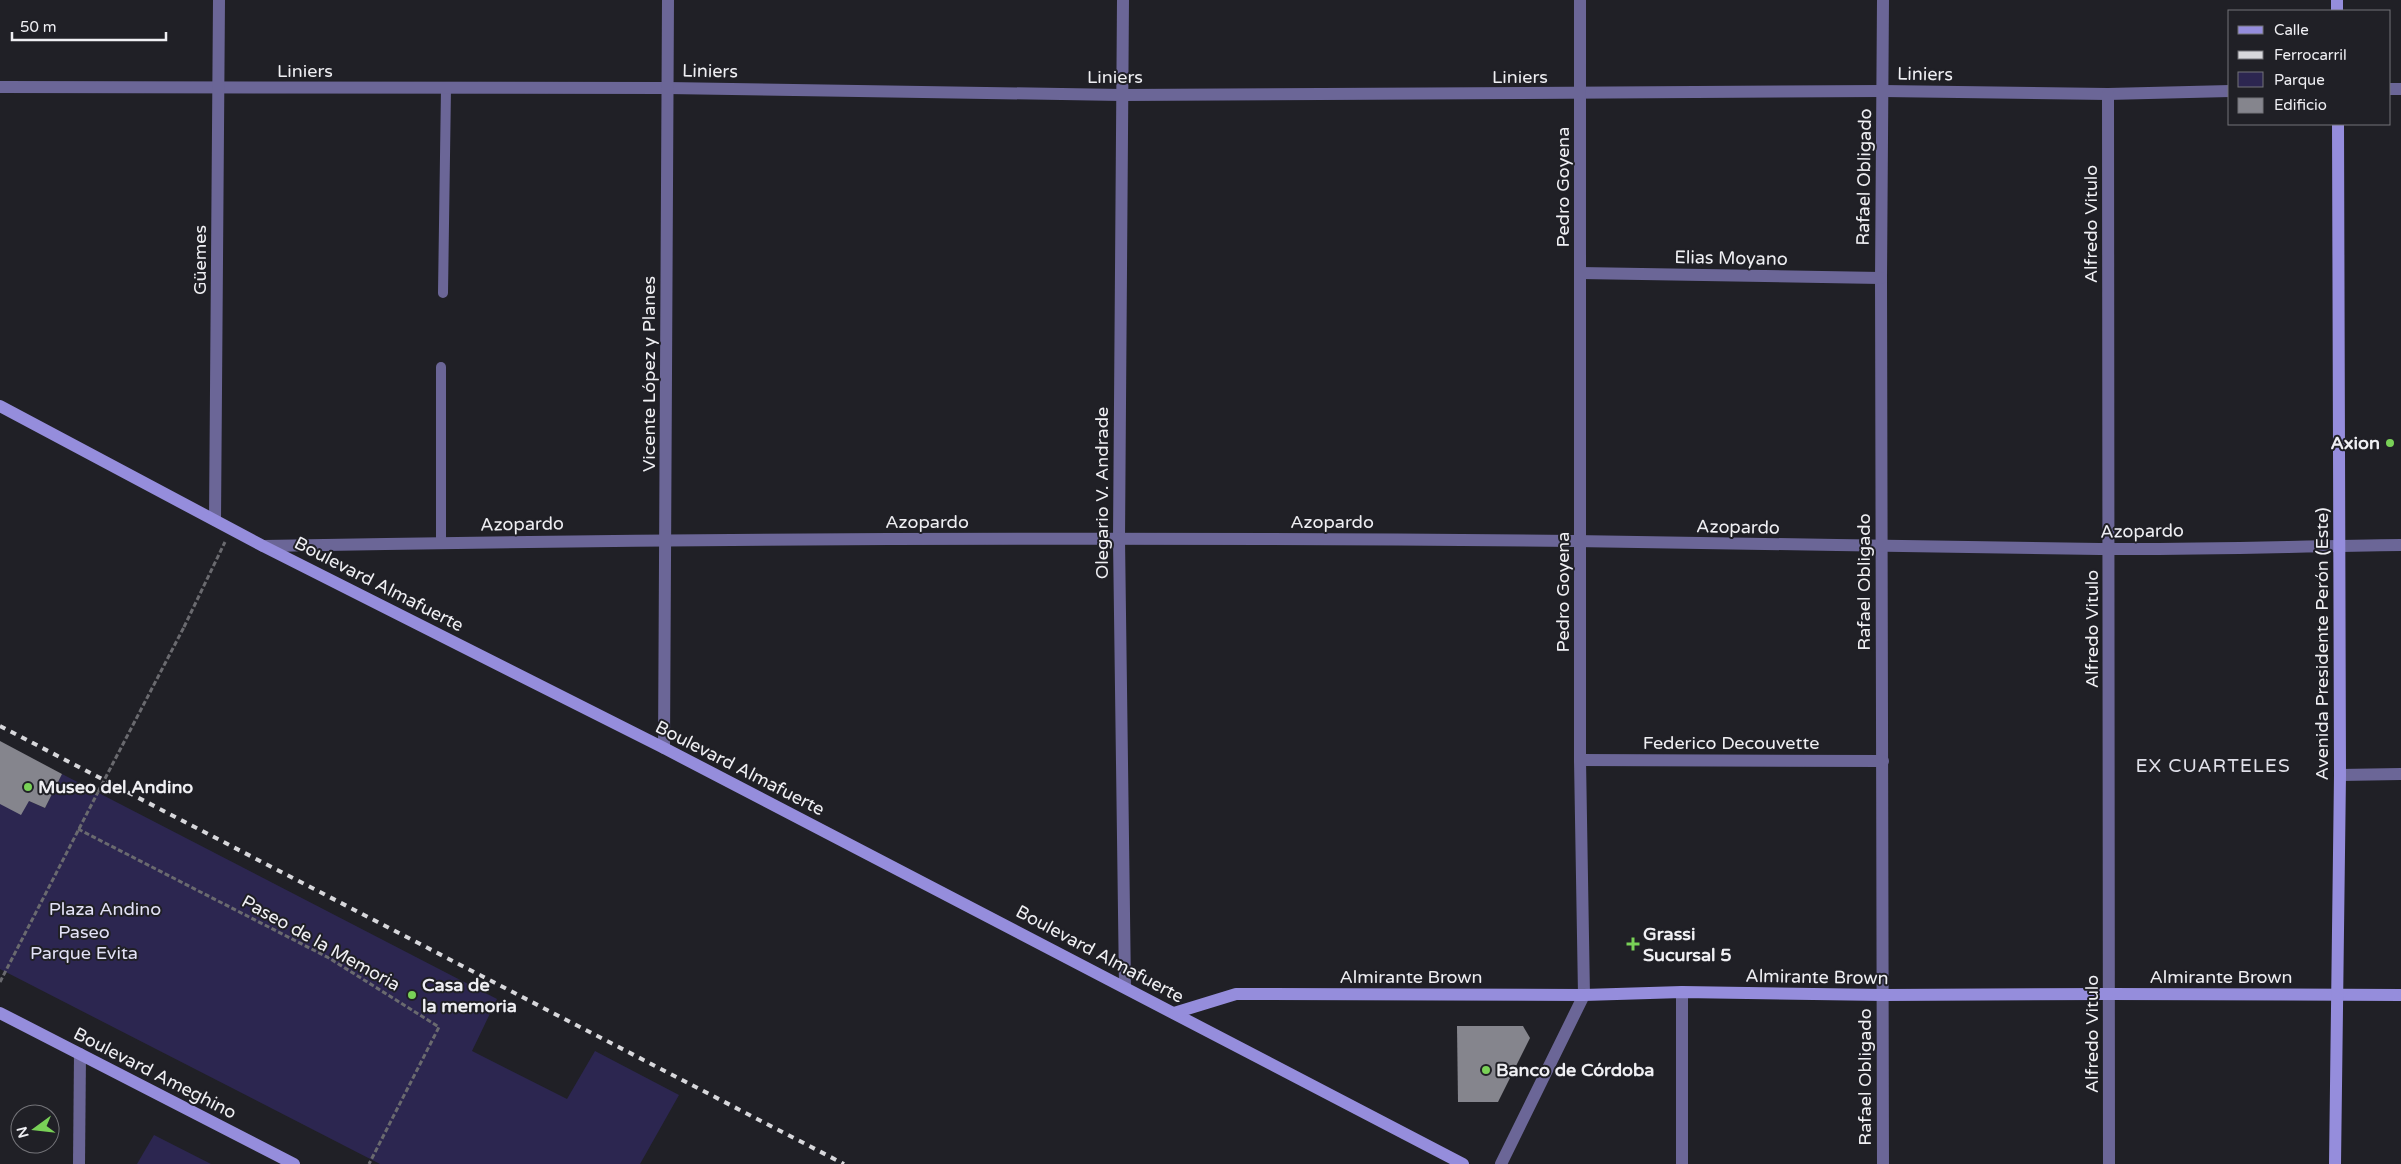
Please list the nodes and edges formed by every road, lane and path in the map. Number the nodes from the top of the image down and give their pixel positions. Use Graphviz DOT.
graph roads {
  1 [pos="219,0"];
  2 [pos="668,0"];
  3 [pos="1123,0"];
  4 [pos="1580,0"];
  5 [pos="1883,0"];
  6 [pos="0,87"];
  7 [pos="446,88"];
  8 [pos="667,88"];
  9 [pos="218,89"];
  10 [pos="1883,91"];
  11 [pos="2228,91"];
  12 [pos="1580,94"];
  13 [pos="2108,94"];
  14 [pos="1122,95"];
  15 [pos="2338,125"];
  16 [pos="1580,273"];
  17 [pos="1881,278"];
  18 [pos="443,294"];
  19 [pos="441,367"];
  20 [pos="0,406"];
  21 [pos="216,520"];
  22 [pos="232,528"];
  23 [pos="666,539"];
  24 [pos="1119,539"];
  25 [pos="1580,541"];
  26 [pos="442,543"];
  27 [pos="2401,545"];
  28 [pos="263,546"];
  29 [pos="2340,546"];
  30 [pos="1881,547"];
  31 [pos="2109,549"];
  32 [pos="664,748"];
  33 [pos="1580,760"];
  34 [pos="1883,761"];
  35 [pos="2401,774"];
  36 [pos="2340,775"];
  37 [pos="78,829"];
  38 [pos="0,982"];
  39 [pos="1125,987"];
  40 [pos="1682,992"];
  41 [pos="2109,994"];
  42 [pos="1584,995"];
  43 [pos="2337,995"];
  44 [pos="2401,995"];
  45 [pos="1883,996"];
  46 [pos="0,1013"];
  47 [pos="1174,1013"];
  48 [pos="80,1054"];
  49 [pos="79,1164"];
  50 [pos="294,1164"];
  51 [pos="369,1164"];
  52 [pos="1463,1164"];
  53 [pos="1501,1164"];
  54 [pos="1682,1164"];
  55 [pos="1883,1164"];
  56 [pos="2110,1164"];
  57 [pos="2335,1164"];
  1 -- 9 [label="street, Güemes"];
  2 -- 8 [label="street, Vicente López y Planes"];
  3 -- 14 [label="street, Olegario V. Andrade"];
  4 -- 12 [label="street, Pedro Goyena"];
  5 -- 10 [label="street, Rafael Obligado"];
  6 -- 9 [label="street, Liniers"];
  7 -- 8 [label="street, Liniers"];
  7 -- 9 [label="street, Liniers"];
  7 -- 18 [label="lane"];
  8 -- 14 [label="street, Liniers"];
  8 -- 23 [label="street, Vicente López y Planes"];
  9 -- 21 [label="street, Güemes"];
  10 -- 12 [label="street, Liniers"];
  10 -- 13 [label="street, Liniers"];
  10 -- 17 [label="street, Rafael Obligado"];
  11 -- 13 [label="street, Liniers"];
  12 -- 14 [label="street, Liniers"];
  12 -- 16 [label="street, Pedro Goyena"];
  13 -- 31 [label="street, Alfredo Vitulo"];
  14 -- 24 [label="street, Olegario V. Andrade"];
  15 -- 29 [label="main road, Avenida Presidente Perón (Este)"];
  16 -- 17 [label="street, Elias Moyano"];
  16 -- 25 [label="street, Pedro Goyena"];
  17 -- 30 [label="street, Rafael Obligado"];
  19 -- 26 [label="lane"];
  20 -- 21 [label="main road, Boulevard Almafuerte"];
  21 -- 22 [label="main road, Boulevard Almafuerte"];
  22 -- 28 [label="main road, Boulevard Almafuerte"];
  22 -- 37 [label="path, bridge"];
  23 -- 24 [label="street, Azopardo"];
  23 -- 26 [label="street, Azopardo"];
  23 -- 32 [label="street, Vicente López y Planes"];
  24 -- 25 [label="street, Azopardo"];
  24 -- 39 [label="street, Olegario V. Andrade"];
  25 -- 30 [label="street, Azopardo"];
  25 -- 33 [label="street, Pedro Goyena"];
  26 -- 28 [label="street, Azopardo"];
  27 -- 29 [label="street, Azopardo"];
  28 -- 32 [label="main road, Boulevard Almafuerte"];
  29 -- 31 [label="street, Azopardo"];
  29 -- 36 [label="main road, Avenida Presidente Perón (Este)"];
  30 -- 31 [label="street, Azopardo"];
  30 -- 34 [label="street, Rafael Obligado"];
  31 -- 41 [label="street, Alfredo Vitulo"];
  32 -- 39 [label="main road, Boulevard Almafuerte"];
  33 -- 34 [label="street, Federico Decouvette"];
  33 -- 42 [label="street, Pedro Goyena"];
  34 -- 45 [label="street, Rafael Obligado"];
  35 -- 36 [label="street"];
  36 -- 43 [label="main road, Avenida Presidente Perón (Este)"];
  37 -- 38 [label="path"];
  37 -- 51 [label="path, Paseo de la Memoria"];
  39 -- 47 [label="main road, Boulevard Almafuerte"];
  40 -- 42 [label="main road, Almirante Brown"];
  40 -- 45 [label="main road, Almirante Brown"];
  40 -- 54 [label="street"];
  41 -- 43 [label="main road, Almirante Brown"];
  41 -- 45 [label="main road, Almirante Brown"];
  41 -- 56 [label="street, Alfredo Vitulo"];
  42 -- 47 [label="main road, Almirante Brown"];
  42 -- 53 [label="street, Pedro Goyena"];
  43 -- 44 [label="main road, Almirante Brown"];
  43 -- 57 [label="main road, Avenida Presidente Perón (Este)"];
  45 -- 55 [label="street, Rafael Obligado"];
  46 -- 48 [label="main road, Boulevard Ameghino"];
  47 -- 52 [label="main road, Boulevard Almafuerte"];
  48 -- 49 [label="street"];
  48 -- 50 [label="main road, Boulevard Ameghino"];
}
